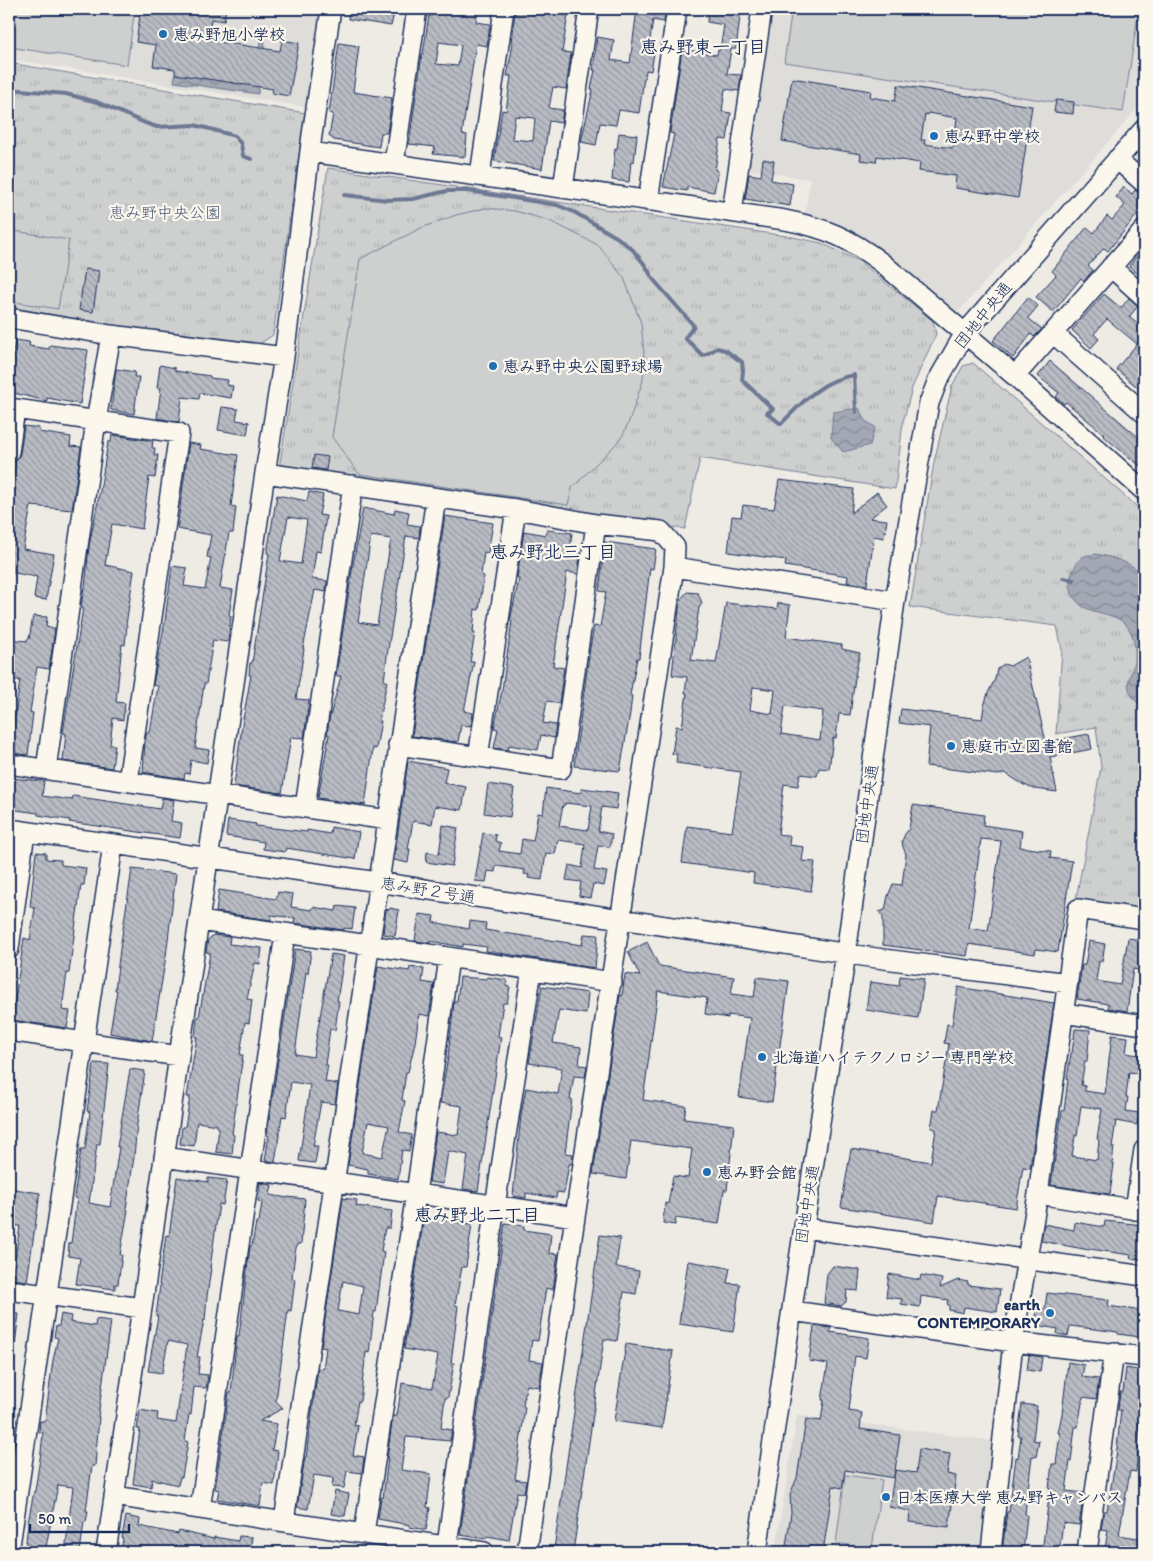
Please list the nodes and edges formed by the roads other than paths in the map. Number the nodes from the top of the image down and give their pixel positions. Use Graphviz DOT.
graph roads {
  1 [pos="331,9"];
  2 [pos="417,9"];
  3 [pos="504,9"];
  4 [pos="589,9"];
  5 [pos="677,9"];
  6 [pos="762,9"];
  7 [pos="1144,128"];
  8 [pos="310,152"];
  9 [pos="1117,159"];
  10 [pos="394,163"];
  11 [pos="480,175"];
  12 [pos="1144,183"];
  13 [pos="563,188"];
  14 [pos="648,201"];
  15 [pos="732,212"];
  16 [pos="1144,230"];
  17 [pos="1111,267"];
  18 [pos="1144,297"];
  19 [pos="9,318"];
  20 [pos="965,333"];
  21 [pos="1053,333"];
  22 [pos="111,334"];
  23 [pos="284,357"];
  24 [pos="1014,376"];
  25 [pos="12,409"];
  26 [pos="1144,413"];
  27 [pos="96,421"];
  28 [pos="9,452"];
  29 [pos="265,473"];
  30 [pos="353,485"];
  31 [pos="1144,491"];
  32 [pos="436,498"];
  33 [pos="516,509"];
  34 [pos="596,524"];
  35 [pos="674,567"];
  36 [pos="895,601"];
  37 [pos="398,745"];
  38 [pos="478,757"];
  39 [pos="9,764"];
  40 [pos="46,769"];
  41 [pos="128,781"];
  42 [pos="218,795"];
  43 [pos="305,807"];
  44 [pos="388,820"];
  45 [pos="17,831"];
  46 [pos="114,845"];
  47 [pos="208,859"];
  48 [pos="378,882"];
  49 [pos="621,919"];
  50 [pos="1144,920"];
  51 [pos="199,921"];
  52 [pos="285,934"];
  53 [pos="368,945"];
  54 [pos="9,949"];
  55 [pos="846,953"];
  56 [pos="449,958"];
  57 [pos="532,970"];
  58 [pos="612,982"];
  59 [pos="1068,984"];
  60 [pos="1064,1013"];
  61 [pos="1144,1026"];
  62 [pos="9,1031"];
  63 [pos="84,1041"];
  64 [pos="179,1056"];
  65 [pos="1144,1150"];
  66 [pos="164,1156"];
  67 [pos="251,1169"];
  68 [pos="334,1182"];
  69 [pos="416,1194"];
  70 [pos="1038,1194"];
  71 [pos="495,1206"];
  72 [pos="1140,1210"];
  73 [pos="576,1217"];
  74 [pos="804,1228"];
  75 [pos="1026,1260"];
  76 [pos="1144,1276"];
  77 [pos="9,1290"];
  78 [pos="46,1296"];
  79 [pos="142,1308"];
  80 [pos="792,1311"];
  81 [pos="1013,1342"];
  82 [pos="1114,1352"];
  83 [pos="1144,1357"];
  84 [pos="114,1496"];
  85 [pos="200,1509"];
  86 [pos="284,1521"];
  87 [pos="364,1533"];
  88 [pos="446,1549"];
  89 [pos="9,1552"];
  90 [pos="106,1552"];
  91 [pos="484,1552"];
  92 [pos="528,1552"];
  93 [pos="757,1552"];
  94 [pos="991,1552"];
  95 [pos="1087,1552"];
  1 -- 8 [label="street"];
  2 -- 10 [label="street"];
  3 -- 11 [label="street"];
  4 -- 13 [label="street"];
  5 -- 14 [label="street"];
  6 -- 15 [label="street"];
  7 -- 9 [label="street, 団地中央通"];
  8 -- 10 [label="street"];
  8 -- 23 [label="street"];
  9 -- 12 [label="street"];
  9 -- 20 [label="street, 団地中央通"];
  10 -- 11 [label="street"];
  11 -- 13 [label="street"];
  13 -- 14 [label="street"];
  14 -- 15 [label="street"];
  15 -- 20 [label="street"];
  16 -- 17 [label="street"];
  17 -- 18 [label="street"];
  17 -- 21 [label="street"];
  19 -- 22 [label="street"];
  20 -- 24 [label="street"];
  20 -- 36 [label="street, 団地中央通"];
  21 -- 24 [label="street"];
  21 -- 26 [label="street"];
  22 -- 23 [label="street"];
  22 -- 27 [label="street"];
  23 -- 29 [label="street"];
  24 -- 31 [label="street"];
  25 -- 27 [label="street"];
  25 -- 28 [label="street"];
  27 -- 40 [label="street"];
  27 -- 41 [label="street"];
  29 -- 30 [label="street"];
  29 -- 42 [label="street"];
  30 -- 32 [label="street"];
  30 -- 43 [label="street"];
  32 -- 33 [label="street"];
  32 -- 37 [label="street"];
  33 -- 34 [label="street"];
  33 -- 38 [label="street"];
  34 -- 35 [label="street"];
  34 -- 38 [label="street"];
  35 -- 36 [label="street"];
  35 -- 49 [label="street"];
  36 -- 55 [label="street, 団地中央通"];
  37 -- 38 [label="street"];
  37 -- 44 [label="street"];
  39 -- 40 [label="street"];
  40 -- 41 [label="street"];
  41 -- 42 [label="street"];
  42 -- 43 [label="street"];
  42 -- 47 [label="street"];
  43 -- 44 [label="street"];
  44 -- 48 [label="street"];
  45 -- 46 [label="street, 恵み野２号通"];
  45 -- 54 [label="street"];
  46 -- 47 [label="street, 恵み野２号通"];
  46 -- 63 [label="street"];
  47 -- 48 [label="street, 恵み野２号通"];
  47 -- 51 [label="street"];
  48 -- 49 [label="street, 恵み野２号通"];
  48 -- 53 [label="street"];
  49 -- 55 [label="street, 恵み野２号通"];
  49 -- 58 [label="street"];
  50 -- 59 [label="street"];
  51 -- 52 [label="street"];
  51 -- 64 [label="street"];
  52 -- 53 [label="street"];
  52 -- 67 [label="street"];
  53 -- 56 [label="street"];
  53 -- 68 [label="street"];
  55 -- 59 [label="street, 恵み野２号通"];
  55 -- 74 [label="street, 団地中央通"];
  56 -- 57 [label="street"];
  56 -- 69 [label="street"];
  57 -- 58 [label="street"];
  57 -- 71 [label="street"];
  58 -- 73 [label="street"];
  59 -- 60 [label="street"];
  60 -- 61 [label="street"];
  60 -- 70 [label="street"];
  62 -- 63 [label="street"];
  63 -- 64 [label="street"];
  63 -- 78 [label="street"];
  64 -- 66 [label="street"];
  65 -- 72 [label="street"];
  66 -- 67 [label="street"];
  66 -- 79 [label="street"];
  67 -- 68 [label="street"];
  67 -- 85 [label="street"];
  68 -- 69 [label="street"];
  68 -- 86 [label="street"];
  69 -- 71 [label="street"];
  69 -- 87 [label="street"];
  70 -- 72 [label="street"];
  70 -- 75 [label="street"];
  71 -- 73 [label="street"];
  71 -- 88 [label="street"];
  73 -- 92 [label="street"];
  74 -- 75 [label="street"];
  74 -- 80 [label="street, 団地中央通"];
  75 -- 76 [label="street"];
  75 -- 81 [label="street"];
  77 -- 78 [label="street"];
  78 -- 79 [label="street"];
  78 -- 89 [label="street"];
  79 -- 84 [label="street"];
  80 -- 81 [label="street"];
  80 -- 93 [label="street, 団地中央通"];
  81 -- 82 [label="street"];
  81 -- 94 [label="street"];
  82 -- 83 [label="street"];
  82 -- 95 [label="street"];
  84 -- 85 [label="street"];
  84 -- 90 [label="street"];
  85 -- 86 [label="street"];
  86 -- 87 [label="street"];
  87 -- 88 [label="street"];
  88 -- 91 [label="street"];
}
